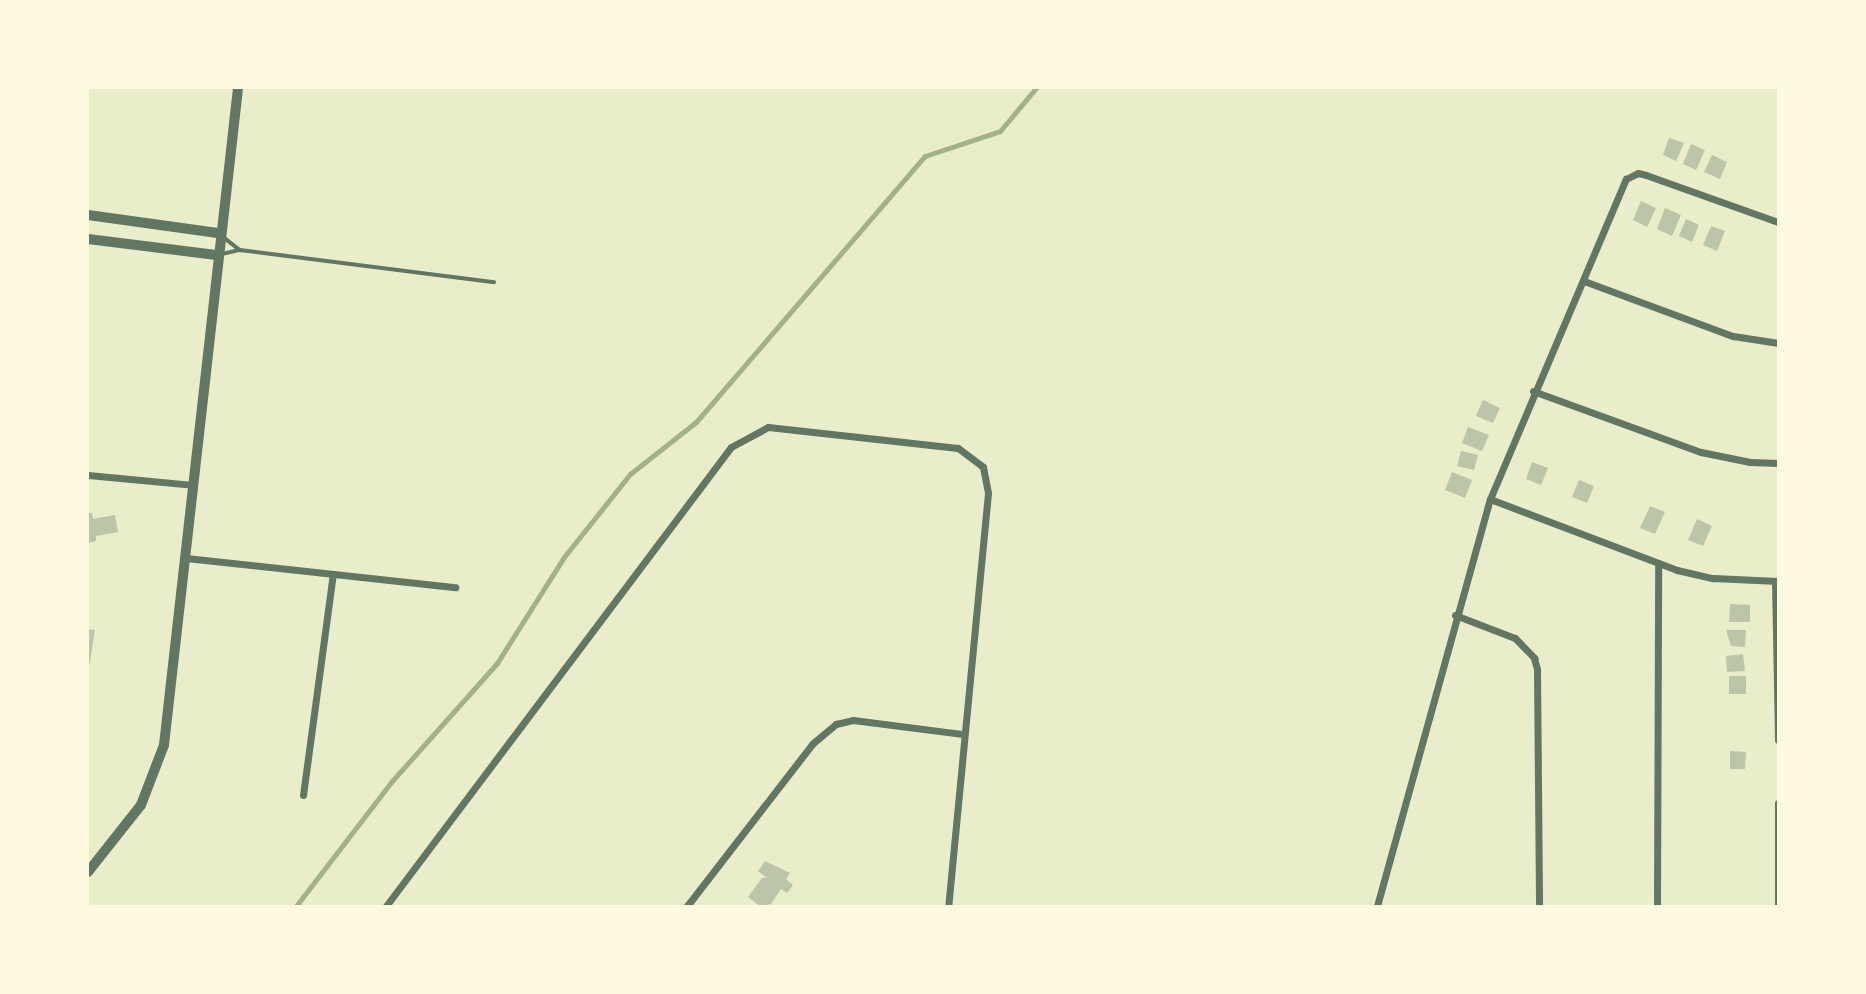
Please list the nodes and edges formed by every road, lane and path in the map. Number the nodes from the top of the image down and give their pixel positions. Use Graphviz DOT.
graph roads {
  1 [pos="238,88"];
  2 [pos="88,215"];
  3 [pos="1779,222"];
  4 [pos="218,233"];
  5 [pos="88,239"];
  6 [pos="240,250"];
  7 [pos="216,255"];
  8 [pos="1584,281"];
  9 [pos="494,282"];
  10 [pos="1779,343"];
  11 [pos="1533,391"];
  12 [pos="1779,463"];
  13 [pos="88,475"];
  14 [pos="193,485"];
  15 [pos="1490,499"];
  16 [pos="186,558"];
  17 [pos="1658,563"];
  18 [pos="333,574"];
  19 [pos="1777,581"];
  20 [pos="455,587"];
  21 [pos="1455,615"];
  22 [pos="963,734"];
  23 [pos="1779,740"];
  24 [pos="303,795"];
  25 [pos="1779,803"];
  26 [pos="88,872"];
  27 [pos="386,906"];
  28 [pos="687,906"];
  29 [pos="948,906"];
  30 [pos="1377,906"];
  31 [pos="1539,906"];
  32 [pos="1657,906"];
  33 [pos="1778,906"];
  1 -- 4 [label="street"];
  2 -- 4 [label="street"];
  3 -- 8 [label="street"];
  4 -- 6 [label="lane"];
  4 -- 7 [label="street"];
  5 -- 7 [label="street"];
  6 -- 7 [label="lane"];
  6 -- 9 [label="lane"];
  7 -- 14 [label="street"];
  8 -- 10 [label="street"];
  8 -- 11 [label="street"];
  11 -- 12 [label="street"];
  11 -- 15 [label="street"];
  13 -- 14 [label="street"];
  14 -- 16 [label="street"];
  15 -- 17 [label="street"];
  15 -- 21 [label="street"];
  16 -- 18 [label="street"];
  16 -- 26 [label="street"];
  17 -- 19 [label="street"];
  17 -- 32 [label="street"];
  18 -- 20 [label="street"];
  18 -- 24 [label="street"];
  19 -- 23 [label="street"];
  21 -- 30 [label="street"];
  21 -- 31 [label="street"];
  22 -- 27 [label="street"];
  22 -- 28 [label="street"];
  22 -- 29 [label="street"];
  25 -- 33 [label="street"];
}
